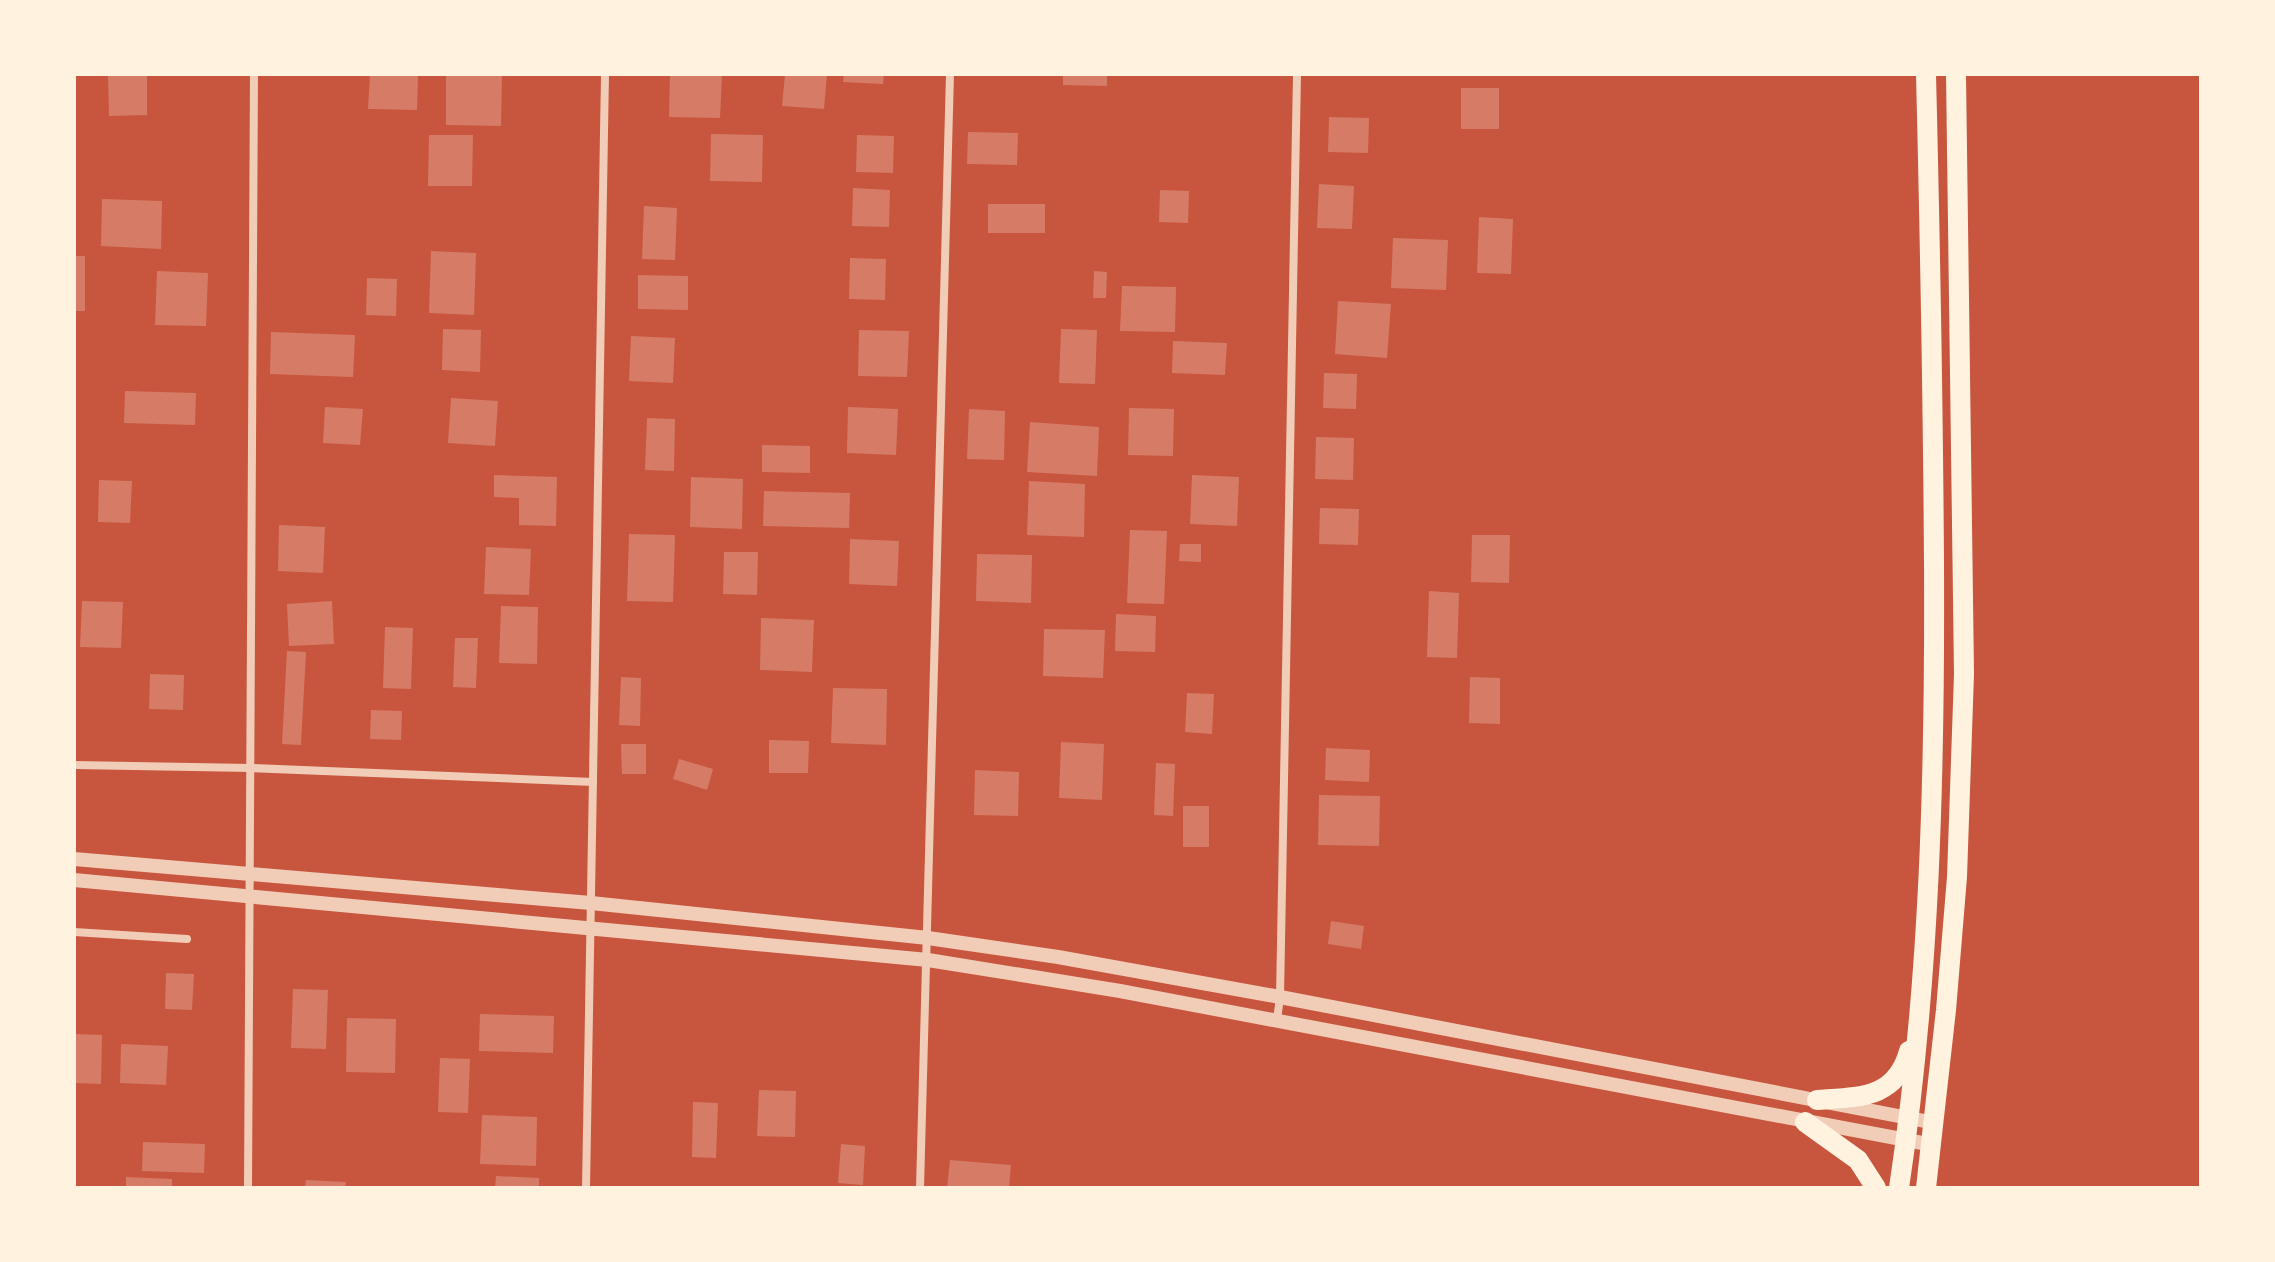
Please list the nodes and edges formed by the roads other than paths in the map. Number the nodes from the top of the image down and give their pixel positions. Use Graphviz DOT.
graph roads {
  1 [pos="254,74"];
  2 [pos="605,74"];
  3 [pos="950,74"];
  4 [pos="1297,74"];
  5 [pos="1926,74"];
  6 [pos="1956,74"];
  7 [pos="74,765"];
  8 [pos="251,768"];
  9 [pos="593,782"];
  10 [pos="74,859"];
  11 [pos="250,874"];
  12 [pos="74,880"];
  13 [pos="250,896"];
  14 [pos="591,903"];
  15 [pos="591,927"];
  16 [pos="74,932"];
  17 [pos="928,938"];
  18 [pos="187,939"];
  19 [pos="928,960"];
  20 [pos="1280,997"];
  21 [pos="1919,1008"];
  22 [pos="1277,1020"];
  23 [pos="1817,1100"];
  24 [pos="1908,1118"];
  25 [pos="1805,1122"];
  26 [pos="1935,1123"];
  27 [pos="1906,1141"];
  28 [pos="1933,1145"];
  29 [pos="248,1188"];
  30 [pos="586,1188"];
  31 [pos="920,1188"];
  32 [pos="1876,1188"];
  33 [pos="1899,1188"];
  34 [pos="1926,1188"];
  1 -- 8 [label="street"];
  2 -- 9 [label="street"];
  3 -- 17 [label="street"];
  4 -- 20 [label="street"];
  5 -- 21 [label="main road"];
  6 -- 26 [label="main road"];
  7 -- 8 [label="street"];
  8 -- 9 [label="street"];
  8 -- 11 [label="street"];
  9 -- 14 [label="street"];
  10 -- 11 [label="street"];
  11 -- 13 [label="street"];
  11 -- 14 [label="street"];
  12 -- 13 [label="street"];
  13 -- 15 [label="street"];
  13 -- 29 [label="street"];
  14 -- 15 [label="street"];
  14 -- 17 [label="street"];
  15 -- 19 [label="street"];
  15 -- 30 [label="street"];
  16 -- 18 [label="street"];
  17 -- 19 [label="street"];
  17 -- 20 [label="street"];
  19 -- 22 [label="street"];
  19 -- 31 [label="street"];
  20 -- 22 [label="street"];
  20 -- 23 [label="street"];
  21 -- 23 [label="main road"];
  21 -- 24 [label="main road"];
  22 -- 25 [label="street"];
  23 -- 24 [label="street"];
  24 -- 26 [label="street"];
  24 -- 27 [label="main road"];
  25 -- 27 [label="street"];
  25 -- 32 [label="main road"];
  26 -- 28 [label="main road"];
  27 -- 28 [label="street"];
  27 -- 33 [label="main road"];
  28 -- 34 [label="main road"];
}
